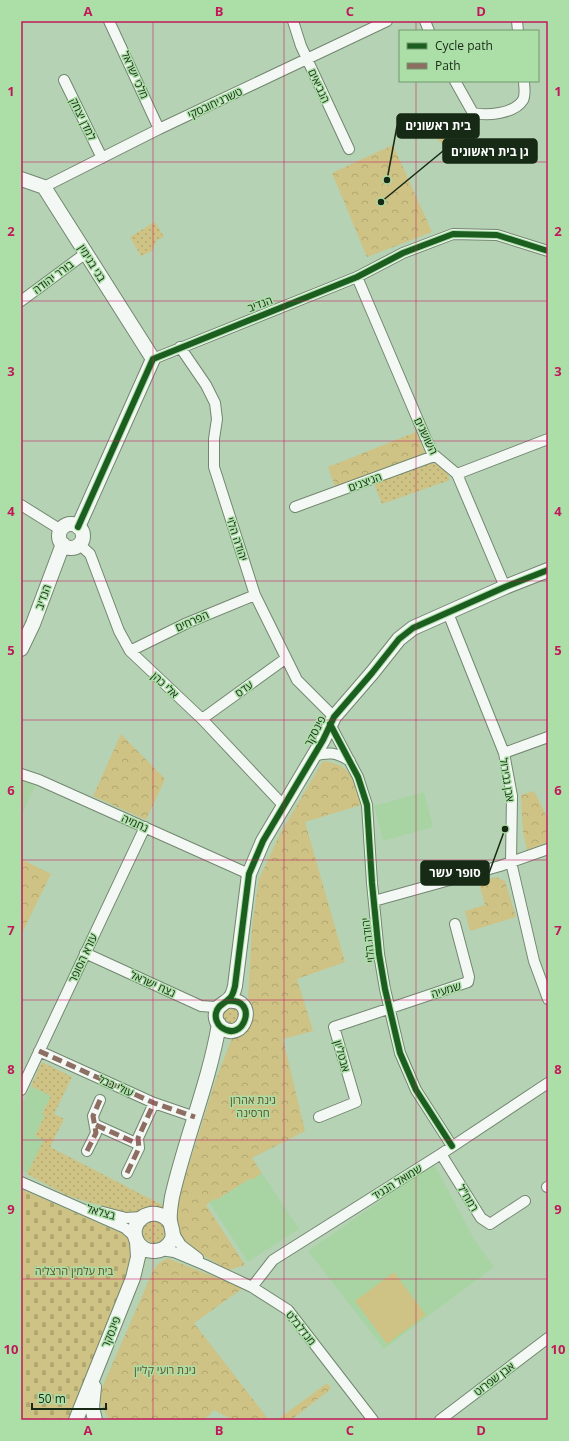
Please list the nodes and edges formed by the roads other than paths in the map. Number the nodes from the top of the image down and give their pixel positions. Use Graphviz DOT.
graph roads {
  1 [pos="109,21"];
  2 [pos="293,21"];
  3 [pos="387,21"];
  4 [pos="307,60"];
  5 [pos="64,80"];
  6 [pos="456,82"];
  7 [pos="524,82"];
  8 [pos="160,129"];
  9 [pos="349,149"];
  10 [pos="102,158"];
  11 [pos="21,179"];
  12 [pos="44,187"];
  13 [pos="548,250"];
  14 [pos="86,253"];
  15 [pos="358,277"];
  16 [pos="21,301"];
  17 [pos="180,346"];
  18 [pos="153,359"];
  19 [pos="548,439"];
  20 [pos="432,452"];
  21 [pos="457,474"];
  22 [pos="21,505"];
  23 [pos="295,507"];
  24 [pos="78,527"];
  25 [pos="62,537"];
  26 [pos="79,544"];
  27 [pos="548,570"];
  28 [pos="505,587"];
  29 [pos="256,595"];
  30 [pos="448,613"];
  31 [pos="21,649"];
  32 [pos="130,651"];
  33 [pos="285,659"];
  34 [pos="202,719"];
  35 [pos="332,721"];
  36 [pos="548,738"];
  37 [pos="504,753"];
  38 [pos="313,756"];
  39 [pos="350,761"];
  40 [pos="21,774"];
  41 [pos="283,805"];
  42 [pos="145,827"];
  43 [pos="548,849"];
  44 [pos="510,862"];
  45 [pos="249,874"];
  46 [pos="374,901"];
  47 [pos="455,924"];
  48 [pos="239,952"];
  49 [pos="86,953"];
  50 [pos="548,999"];
  51 [pos="224,1002"];
  52 [pos="389,1007"];
  53 [pos="244,1008"];
  54 [pos="219,1024"];
  55 [pos="232,1030"];
  56 [pos="39,1051"];
  57 [pos="206,1082"];
  58 [pos="548,1083"];
  59 [pos="21,1090"];
  60 [pos="100,1100"];
  61 [pos="154,1103"];
  62 [pos="195,1117"];
  63 [pos="319,1118"];
  64 [pos="96,1125"];
  65 [pos="138,1144"];
  66 [pos="452,1146"];
  67 [pos="87,1151"];
  68 [pos="441,1154"];
  69 [pos="181,1161"];
  70 [pos="127,1173"];
  71 [pos="21,1182"];
  72 [pos="61,1200"];
  73 [pos="525,1201"];
  74 [pos="147,1215"];
  75 [pos="172,1227"];
  76 [pos="136,1239"];
  77 [pos="160,1250"];
  78 [pos="205,1265"];
  79 [pos="252,1287"];
  80 [pos="548,1338"];
  81 [pos="76,1420"];
  82 [pos="80,1420"];
  83 [pos="94,1420"];
  84 [pos="373,1420"];
  85 [pos="440,1420"];
  1 -- 8 [label="street, מלכי ישראל"];
  2 -- 4 [label="street, הנביאים"];
  3 -- 4 [label="street, טשרניחובסקי"];
  4 -- 8 [label="street, טשרניחובסקי"];
  4 -- 9 [label="street, הנביאים"];
  5 -- 10 [label="street, למדן יצחק"];
  6 -- 7 [label="street"];
  8 -- 10 [label="street, טשרניחובסקי"];
  10 -- 12 [label="street, טשרניחובסקי"];
  11 -- 12 [label="street"];
  12 -- 14 [label="street, בני בנימין"];
  13 -- 15 [label="street, הנדיב"];
  14 -- 16 [label="street, בורר יהודה"];
  14 -- 18 [label="street, בני בנימין"];
  15 -- 17 [label="street, הנדיב"];
  15 -- 20 [label="street, השושנים"];
  17 -- 18 [label="street, הנדיב"];
  17 -- 29 [label="street, יהודה הלוי"];
  18 -- 24 [label="street"];
  19 -- 21 [label="street"];
  20 -- 21 [label="street, השושנים"];
  20 -- 23 [label="street, הניצנים"];
  21 -- 28 [label="street, השושנים"];
  22 -- 25 [label="street"];
  24 -- 25 [label="street"];
  24 -- 26 [label="street"];
  25 -- 26 [label="street"];
  25 -- 31 [label="street, הנדיב"];
  26 -- 32 [label="street, אלי כהן"];
  27 -- 28 [label="street, פינסקר"];
  28 -- 30 [label="street, פינסקר"];
  29 -- 32 [label="street, הפרחים"];
  29 -- 33 [label="street, יהודה הלוי"];
  30 -- 35 [label="street, פינסקר"];
  30 -- 37 [label="street, אבן גבירול"];
  32 -- 34 [label="street, אלי כהן"];
  33 -- 34 [label="street, עדס"];
  33 -- 35 [label="street, יהודה הלוי"];
  34 -- 41 [label="street, אלי כהן"];
  35 -- 38 [label="street, פינסקר"];
  35 -- 39 [label="street, יהודה הלוי"];
  36 -- 37 [label="street"];
  37 -- 44 [label="street, אבן גבירול"];
  38 -- 39 [label="street"];
  38 -- 41 [label="street, פינסקר"];
  39 -- 46 [label="street, יהודה הלוי"];
  40 -- 42 [label="street, נחמיה"];
  41 -- 45 [label="street, פינסקר"];
  42 -- 45 [label="street, נחמיה"];
  42 -- 49 [label="street, עזרא הסופר"];
  43 -- 44 [label="street"];
  44 -- 46 [label="street"];
  44 -- 50 [label="street, אבן גבירול"];
  45 -- 48 [label="street, פינסקר"];
  46 -- 52 [label="street, יהודה הלוי"];
  47 -- 52 [label="street, שמעיה"];
  48 -- 51 [label="street, פינסקר"];
  48 -- 53 [label="street, פינסקר"];
  49 -- 51 [label="street, נצח ישראל"];
  49 -- 56 [label="street, עזרא הסופר"];
  51 -- 53 [label="street"];
  51 -- 54 [label="street"];
  52 -- 63 [label="street, אבטליון"];
  52 -- 66 [label="street, יהודה הלוי"];
  53 -- 55 [label="street"];
  54 -- 55 [label="street"];
  54 -- 57 [label="street"];
  55 -- 57 [label="street"];
  56 -- 59 [label="street, עזרא הסופר"];
  56 -- 61 [label="street, עולי בבל"];
  57 -- 62 [label="street"];
  58 -- 66 [label="street, שמואל הנגיד"];
  60 -- 64 [label="street"];
  61 -- 62 [label="street, עולי בבל"];
  61 -- 65 [label="street"];
  62 -- 69 [label="street"];
  64 -- 65 [label="street"];
  64 -- 67 [label="street"];
  65 -- 70 [label="street"];
  66 -- 68 [label="street, שמואל הנגיד"];
  68 -- 73 [label="street, רמח\"ל"];
  68 -- 79 [label="street, שמואל הנגיד"];
  69 -- 74 [label="street"];
  69 -- 75 [label="street"];
  71 -- 72 [label="street, בצלאל"];
  72 -- 74 [label="street, בצלאל"];
  72 -- 76 [label="street, בצלאל"];
  74 -- 75 [label="street"];
  74 -- 76 [label="street"];
  75 -- 77 [label="street"];
  75 -- 78 [label="street, מנדלבלט"];
  76 -- 77 [label="street"];
  76 -- 81 [label="street, פינסקר"];
  77 -- 78 [label="street, מנדלבלט"];
  77 -- 83 [label="street, פינסקר"];
  78 -- 79 [label="street, מנדלבלט"];
  79 -- 84 [label="street, מנדלבלט"];
  80 -- 85 [label="street, אבן שפרוט"];
  82 -- 83 [label="street"];
}
